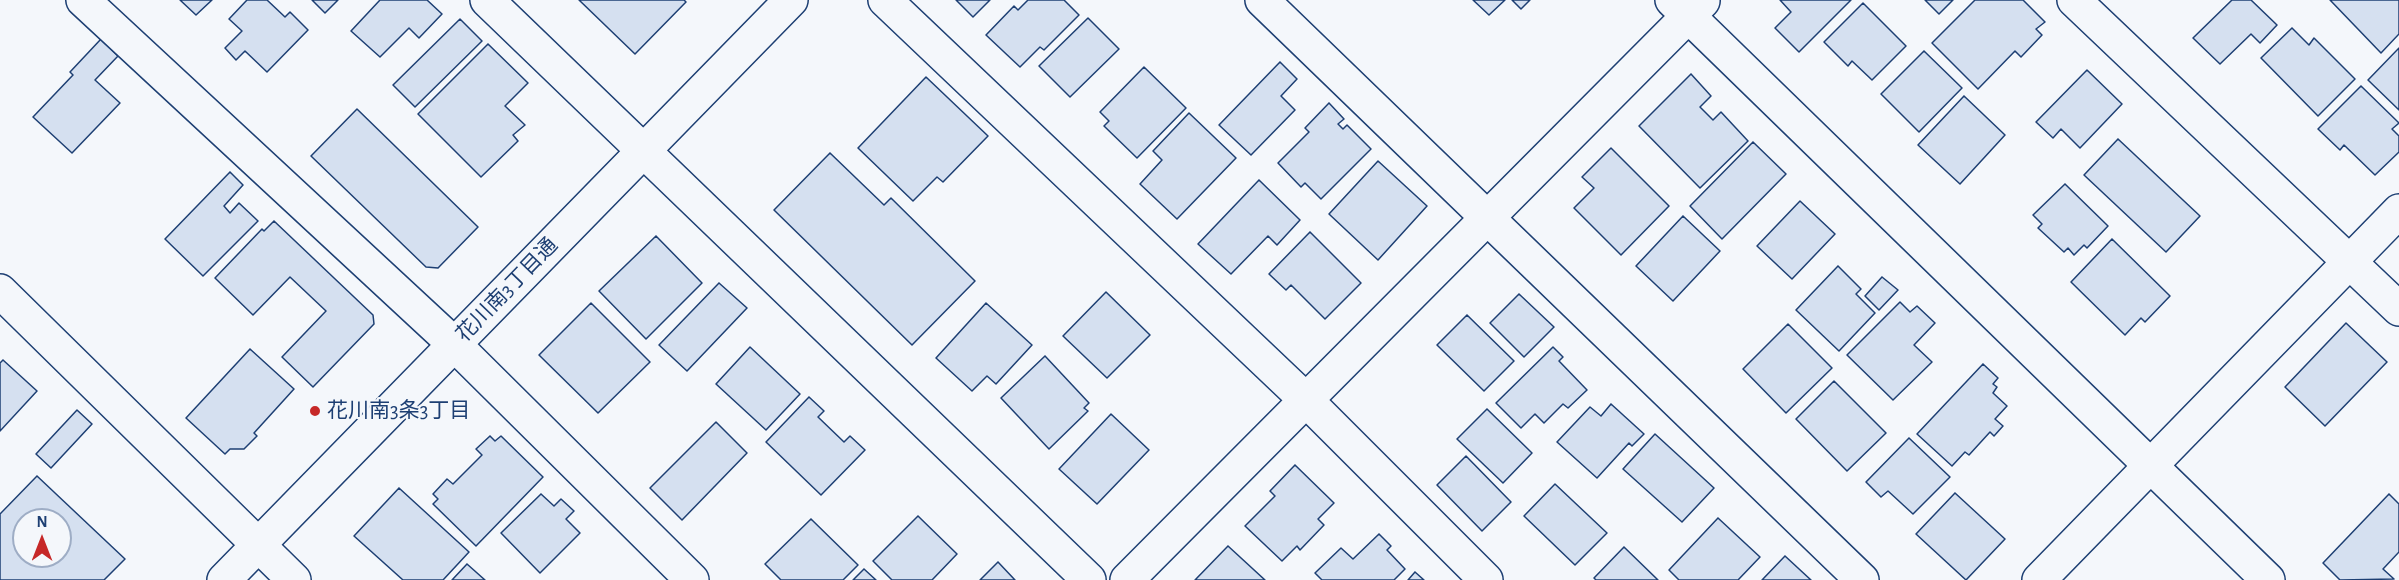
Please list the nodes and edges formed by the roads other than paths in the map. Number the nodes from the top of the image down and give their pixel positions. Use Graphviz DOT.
graph roads {
  1 [pos="83,0"];
  2 [pos="487,0"];
  3 [pos="791,0"];
  4 [pos="885,0"];
  5 [pos="1263,0"];
  6 [pos="2074,0"];
  7 [pos="1688,5"];
  8 [pos="644,150"];
  9 [pos="2399,211"];
  10 [pos="1488,216"];
  11 [pos="2350,261"];
  12 [pos="0,291"];
  13 [pos="2399,309"];
  14 [pos="454,344"];
  15 [pos="1306,400"];
  16 [pos="2151,466"];
  17 [pos="258,545"];
  18 [pos="224,580"];
  19 [pos="294,580"];
  20 [pos="692,580"];
  21 [pos="1089,580"];
  22 [pos="1127,580"];
  23 [pos="1486,580"];
  24 [pos="1863,580"];
  25 [pos="2039,580"];
  26 [pos="2268,580"];
  1 -- 14 [label="street"];
  2 -- 8 [label="street"];
  3 -- 8 [label="street, 花川南3丁目通"];
  4 -- 15 [label="street"];
  5 -- 10 [label="street"];
  6 -- 11 [label="street"];
  7 -- 10 [label="street"];
  7 -- 16 [label="street"];
  8 -- 14 [label="street, 花川南3丁目通"];
  8 -- 21 [label="street"];
  9 -- 11 [label="street"];
  10 -- 15 [label="street"];
  10 -- 24 [label="street"];
  11 -- 13 [label="street"];
  11 -- 16 [label="street"];
  12 -- 17 [label="street"];
  14 -- 17 [label="street, 花川南3丁目通"];
  14 -- 20 [label="street"];
  15 -- 22 [label="street"];
  15 -- 23 [label="street"];
  16 -- 25 [label="street"];
  16 -- 26 [label="street"];
  17 -- 18 [label="street, 花川南3丁目通"];
  17 -- 19 [label="street"];
}
